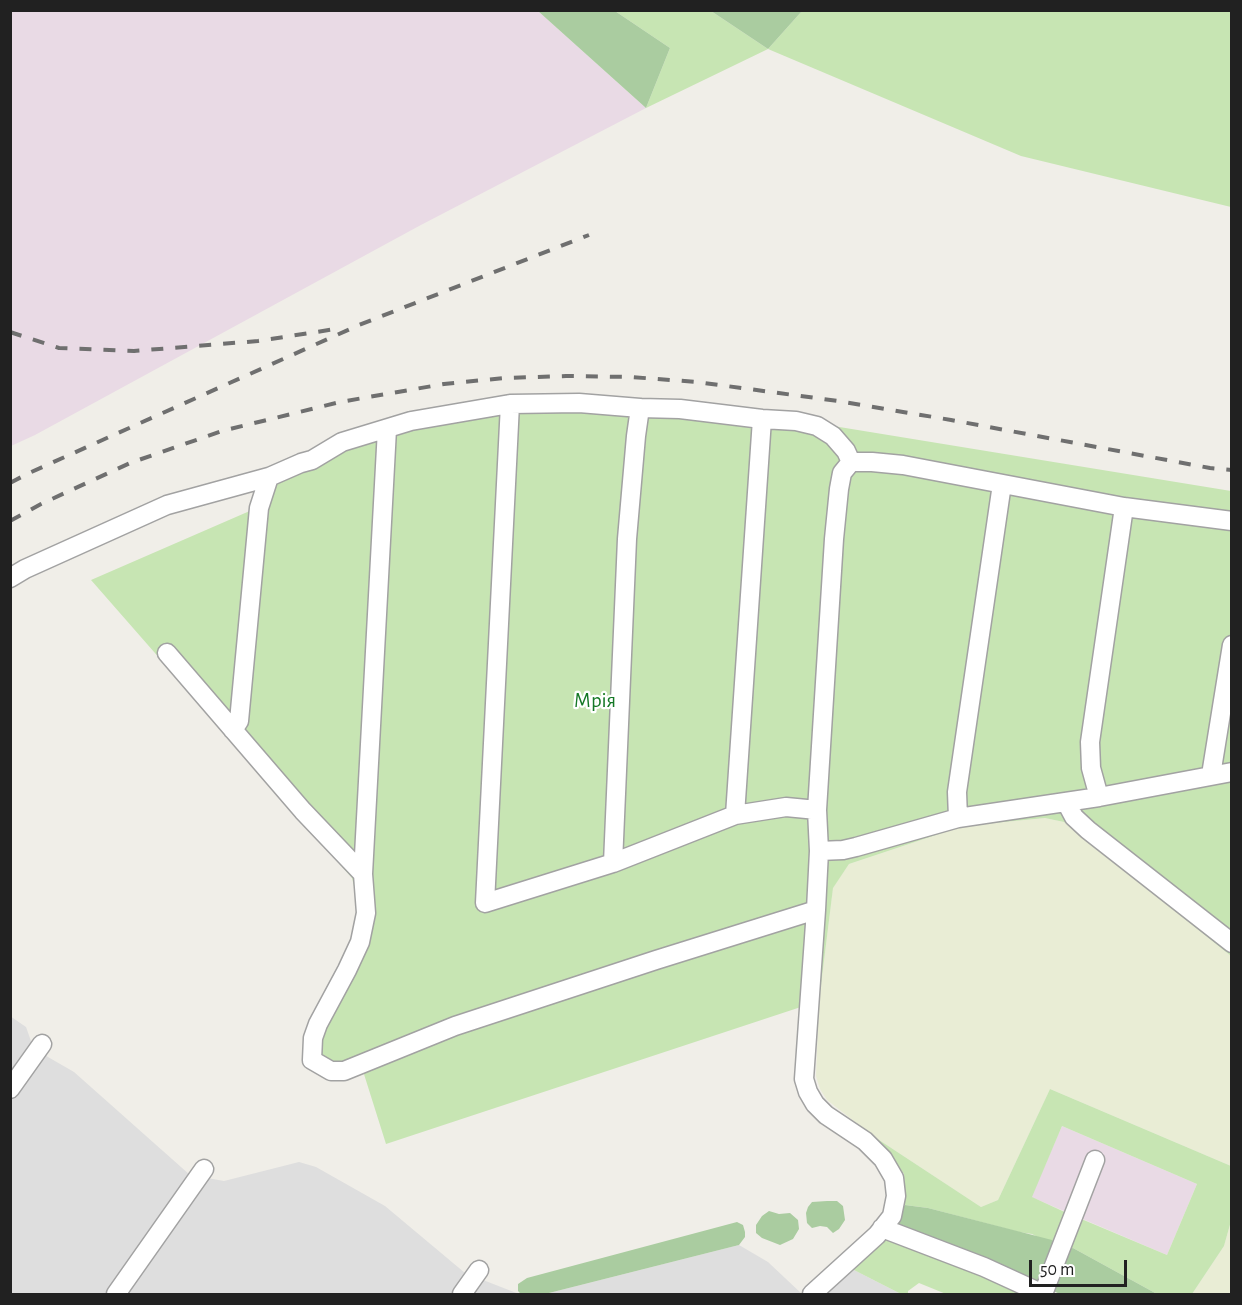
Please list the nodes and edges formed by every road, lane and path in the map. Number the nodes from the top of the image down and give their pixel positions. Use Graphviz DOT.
graph roads {
  1 [pos="510,404"];
  2 [pos="640,408"];
  3 [pos="762,419"];
  4 [pos="387,429"];
  5 [pos="851,462"];
  6 [pos="269,477"];
  7 [pos="1002,484"];
  8 [pos="1124,507"];
  9 [pos="1232,521"];
  10 [pos="10,578"];
  11 [pos="1232,645"];
  12 [pos="167,653"];
  13 [pos="233,730"];
  14 [pos="1232,772"];
  15 [pos="1211,775"];
  16 [pos="1099,797"];
  17 [pos="1066,802"];
  18 [pos="817,810"];
  19 [pos="735,815"];
  20 [pos="958,818"];
  21 [pos="819,851"];
  22 [pos="613,862"];
  23 [pos="363,874"];
  24 [pos="816,910"];
  25 [pos="1232,943"];
  26 [pos="42,1044"];
  27 [pos="10,1089"];
  28 [pos="1095,1160"];
  29 [pos="204,1169"];
  30 [pos="882,1228"];
  31 [pos="479,1270"];
  32 [pos="116,1294"];
  33 [pos="462,1294"];
  34 [pos="812,1294"];
  35 [pos="1043,1294"];
  1 -- 2 [label="street"];
  1 -- 4 [label="street"];
  1 -- 22 [label="street"];
  2 -- 3 [label="street"];
  2 -- 22 [label="street"];
  3 -- 5 [label="street"];
  3 -- 19 [label="street"];
  4 -- 6 [label="street"];
  4 -- 23 [label="street"];
  5 -- 7 [label="street"];
  5 -- 18 [label="street"];
  6 -- 10 [label="street"];
  6 -- 13 [label="street"];
  7 -- 8 [label="street"];
  7 -- 20 [label="street"];
  8 -- 9 [label="street"];
  8 -- 16 [label="street"];
  11 -- 15 [label="street"];
  12 -- 13 [label="street"];
  13 -- 23 [label="street"];
  14 -- 15 [label="street"];
  15 -- 16 [label="street"];
  16 -- 17 [label="street"];
  17 -- 20 [label="street"];
  17 -- 25 [label="street"];
  18 -- 19 [label="street"];
  18 -- 21 [label="street"];
  19 -- 22 [label="street"];
  20 -- 21 [label="street"];
  21 -- 24 [label="street"];
  23 -- 24 [label="street"];
  24 -- 30 [label="street"];
  26 -- 27 [label="street"];
  28 -- 35 [label="street"];
  29 -- 32 [label="street"];
  30 -- 34 [label="street"];
  30 -- 35 [label="street"];
  31 -- 33 [label="street"];
}
